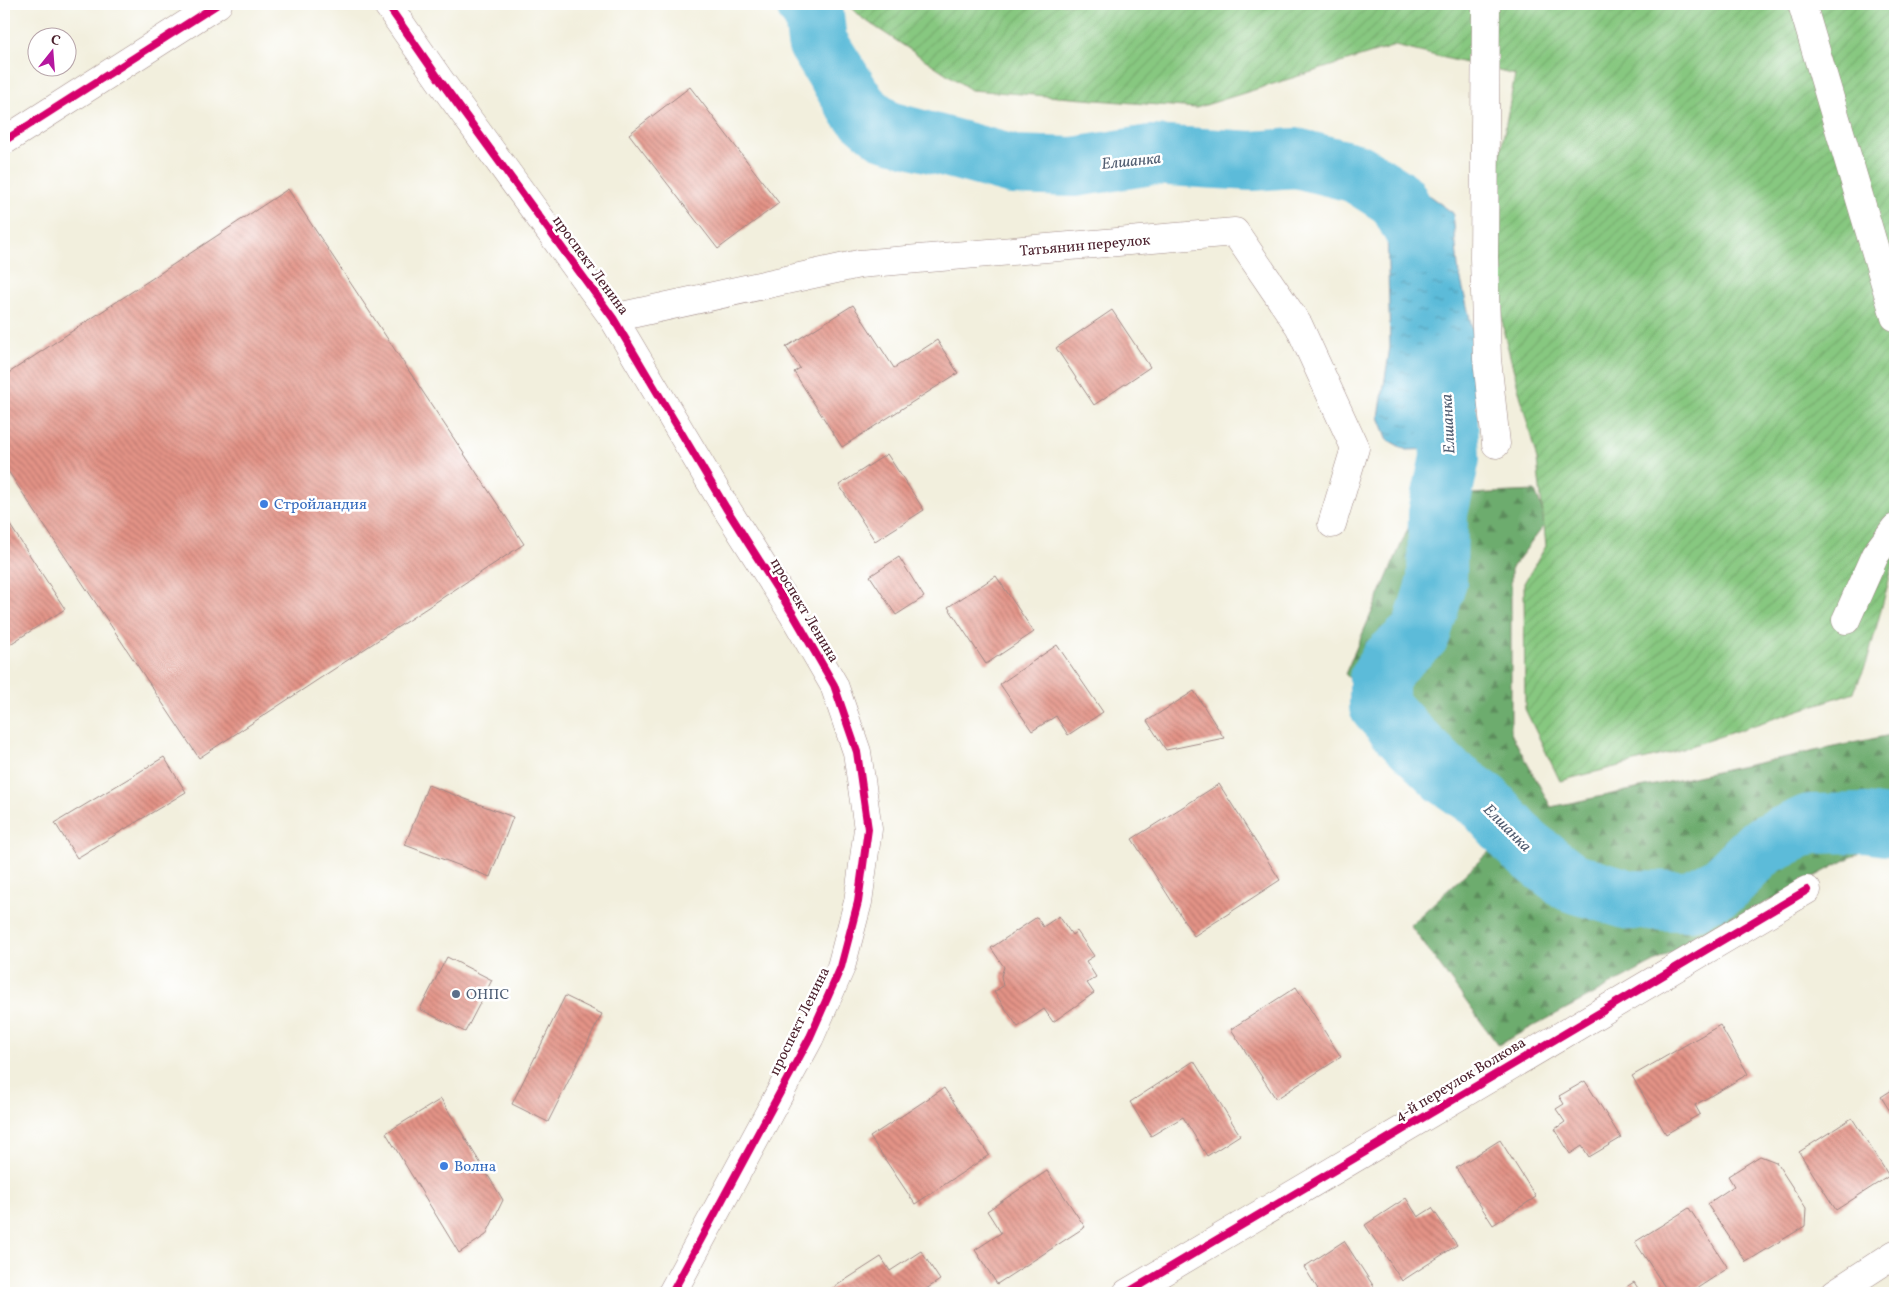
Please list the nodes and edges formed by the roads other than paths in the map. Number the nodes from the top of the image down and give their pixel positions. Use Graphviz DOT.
graph roads {
  1 [pos="218,4"];
  2 [pos="387,4"];
  3 [pos="1486,4"];
  4 [pos="1802,4"];
  5 [pos="4,141"];
  6 [pos="1895,317"];
  7 [pos="613,318"];
  8 [pos="1496,444"];
  9 [pos="1332,524"];
  10 [pos="1895,528"];
  11 [pos="1846,620"];
  12 [pos="1807,890"];
  13 [pos="1895,1254"];
  14 [pos="672,1293"];
  15 [pos="1128,1293"];
  16 [pos="1835,1293"];
  1 -- 5 [label="street"];
  2 -- 7 [label="street, проспект Ленина"];
  3 -- 8 [label="street"];
  4 -- 6 [label="street"];
  7 -- 9 [label="street, Татьянин переулок"];
  7 -- 14 [label="street, проспект Ленина"];
  10 -- 11 [label="street"];
  12 -- 15 [label="street, 4-й переулок Волкова"];
  13 -- 16 [label="street"];
}
